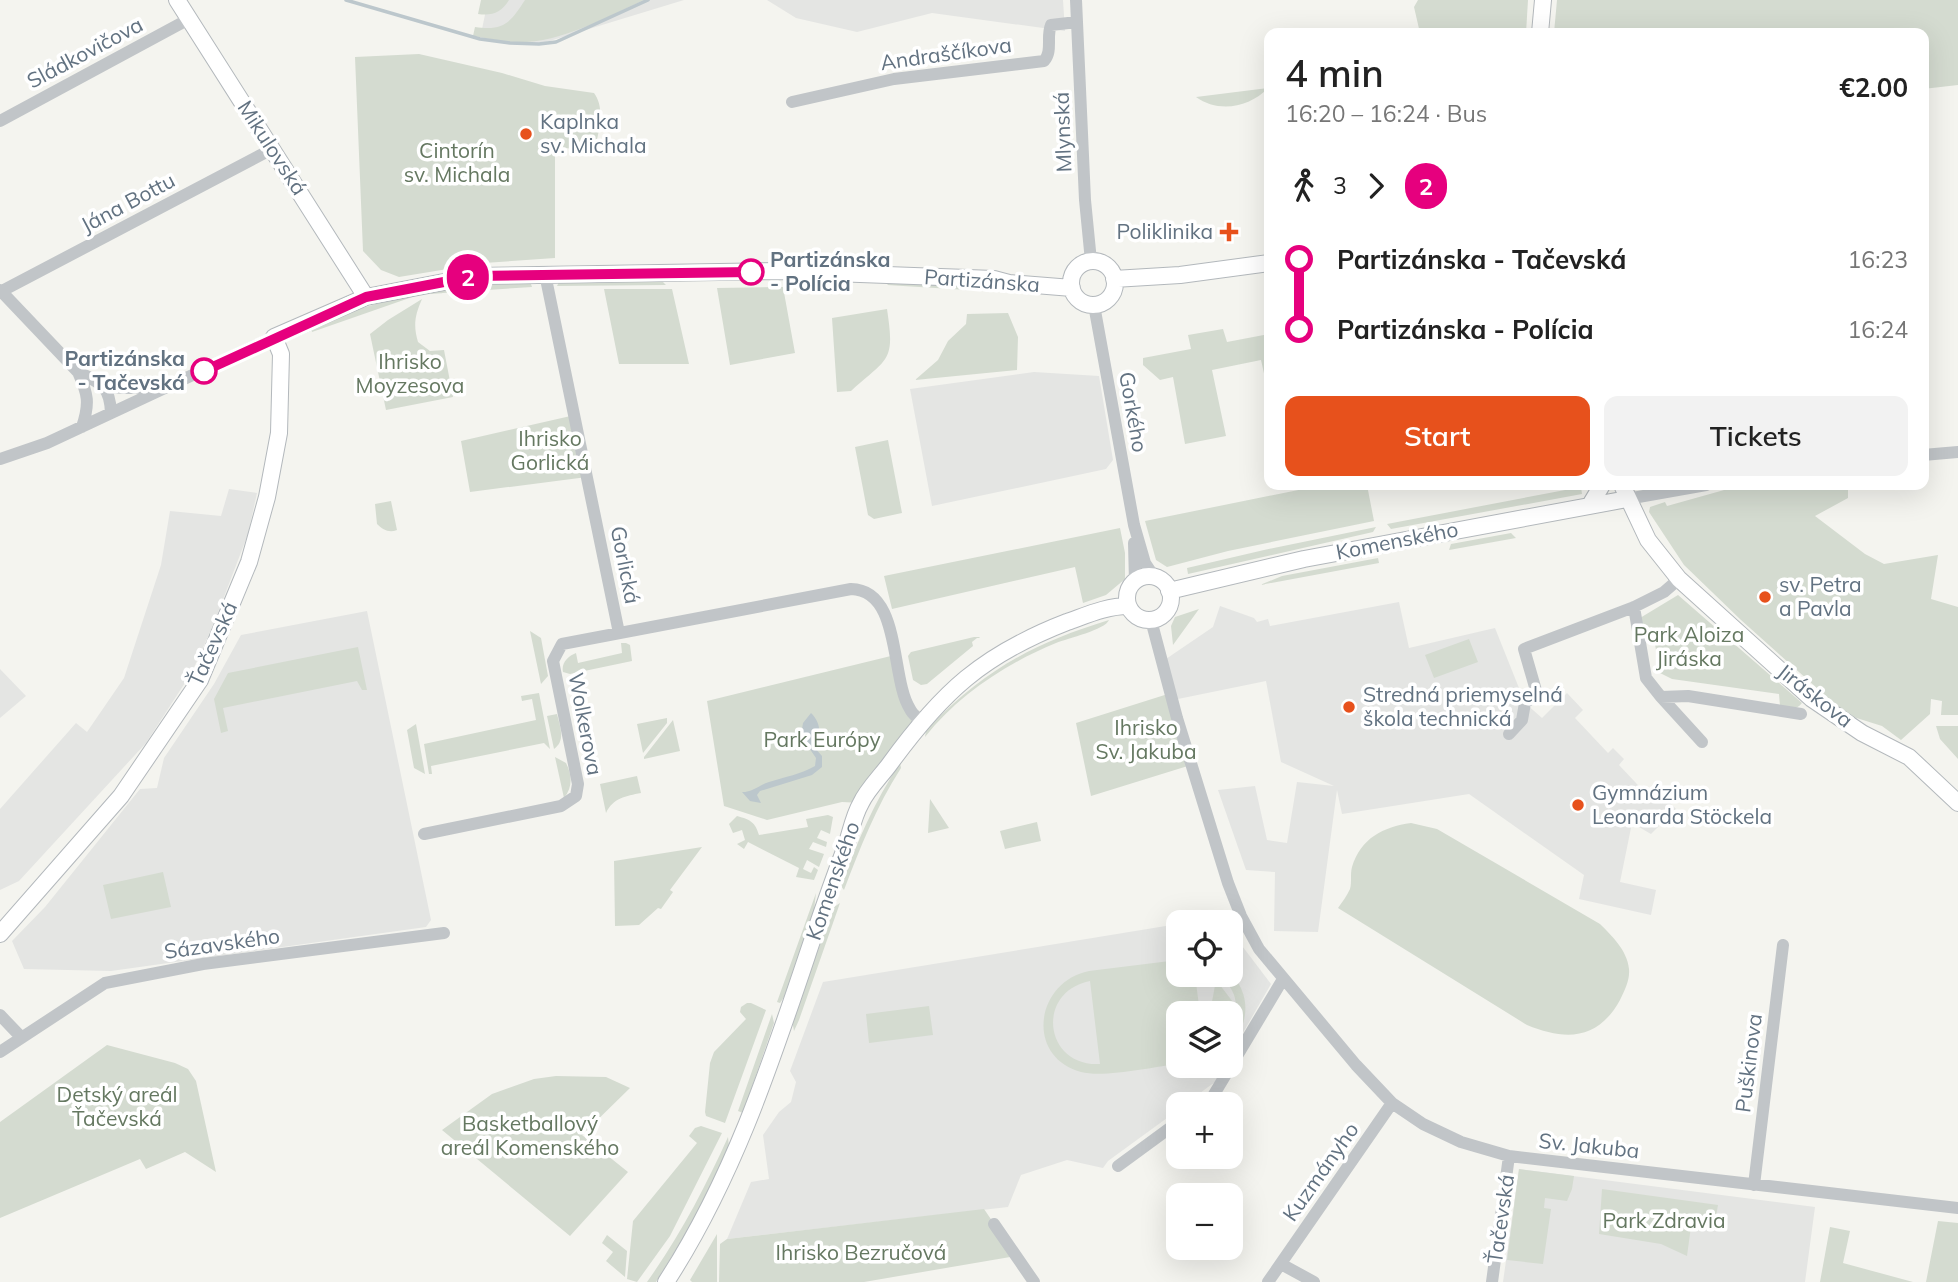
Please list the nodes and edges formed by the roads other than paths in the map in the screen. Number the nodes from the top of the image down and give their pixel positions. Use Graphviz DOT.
graph roads {
  1 [pos="177,0"];
  2 [pos="1076,0"];
  3 [pos="1543,0"];
  4 [pos="189,19"];
  5 [pos="1077,22"];
  6 [pos="1540,28"];
  7 [pos="792,102"];
  8 [pos="0,121"];
  9 [pos="272,149"];
  10 [pos="1091,261"];
  11 [pos="1264,265"];
  12 [pos="545,274"];
  13 [pos="1114,279"];
  14 [pos="1072,288"];
  15 [pos="1,290"];
  16 [pos="366,297"];
  17 [pos="1094,305"];
  18 [pos="274,337"];
  19 [pos="78,372"];
  20 [pos="173,385"];
  21 [pos="104,387"];
  22 [pos="111,413"];
  23 [pos="82,427"];
  24 [pos="1958,452"];
  25 [pos="1929,454"];
  26 [pos="0,459"];
  27 [pos="1599,490"];
  28 [pos="1648,490"];
  29 [pos="1625,492"];
  30 [pos="1590,505"];
  31 [pos="1134,525"];
  32 [pos="1155,578"];
  33 [pos="1679,579"];
  34 [pos="1135,582"];
  35 [pos="1169,591"];
  36 [pos="1128,606"];
  37 [pos="1634,607"];
  38 [pos="1151,620"];
  39 [pos="619,633"];
  40 [pos="1661,697"];
  41 [pos="1801,714"];
  42 [pos="921,721"];
  43 [pos="1509,734"];
  44 [pos="1702,742"];
  45 [pos="1958,803"];
  46 [pos="424,834"];
  47 [pos="444,933"];
  48 [pos="0,934"];
  49 [pos="1783,945"];
  50 [pos="1283,979"];
  51 [pos="0,1015"];
  52 [pos="21,1037"];
  53 [pos="0,1052"];
  54 [pos="1215,1092"];
  55 [pos="1392,1103"];
  56 [pos="1166,1131"];
  57 [pos="1509,1156"];
  58 [pos="1118,1166"];
  59 [pos="1754,1185"];
  60 [pos="1958,1208"];
  61 [pos="994,1224"];
  62 [pos="1281,1264"];
  63 [pos="673,1279"];
  64 [pos="1034,1282"];
  65 [pos="1268,1282"];
  66 [pos="1314,1282"];
  67 [pos="1492,1282"];
  1 -- 4 [label="street, Mikulovská"];
  2 -- 5 [label="street, Mlynská"];
  3 -- 6 [label="street"];
  4 -- 8 [label="street, Sládkovičova"];
  4 -- 9 [label="street, Mikulovská"];
  5 -- 7 [label="street, Andraščíkova"];
  5 -- 10 [label="street, Mlynská"];
  9 -- 15 [label="street, Jána Bottu"];
  9 -- 16 [label="street, Mikulovská"];
  10 -- 13 [label="street"];
  10 -- 14 [label="street"];
  11 -- 13 [label="street"];
  12 -- 14 [label="street, Partizánska"];
  12 -- 16 [label="street, Partizánska"];
  12 -- 39 [label="street, Gorlická"];
  13 -- 17 [label="street"];
  14 -- 17 [label="street"];
  15 -- 19 [label="street"];
  16 -- 18 [label="street, Partizánska"];
  17 -- 31 [label="street, Gorkého"];
  18 -- 20 [label="street, Partizánska"];
  18 -- 48 [label="street, Ťačevská"];
  19 -- 21 [label="street"];
  19 -- 23 [label="street"];
  20 -- 21 [label="street"];
  20 -- 22 [label="street, Partizánska"];
  21 -- 22 [label="street"];
  22 -- 23 [label="street, Partizánska"];
  23 -- 26 [label="street, Partizánska"];
  24 -- 25 [label="street"];
  27 -- 30 [label="street"];
  28 -- 29 [label="street"];
  29 -- 30 [label="street, Komenského"];
  29 -- 33 [label="street, Jiráskova"];
  30 -- 35 [label="street, Komenského"];
  31 -- 32 [label="street, Gorkého"];
  31 -- 34 [label="street, Gorkého"];
  32 -- 34 [label="street"];
  32 -- 35 [label="street"];
  33 -- 37 [label="street"];
  33 -- 45 [label="street, Jiráskova"];
  34 -- 36 [label="street"];
  35 -- 38 [label="street"];
  36 -- 38 [label="street"];
  36 -- 42 [label="street, Komenského"];
  37 -- 40 [label="street"];
  37 -- 43 [label="street"];
  38 -- 50 [label="street, Sv. Jakuba"];
  39 -- 42 [label="street, Gorlická"];
  39 -- 46 [label="street, Wolkerova"];
  40 -- 41 [label="street"];
  40 -- 44 [label="street"];
  42 -- 63 [label="street, Komenského"];
  47 -- 52 [label="street, Sázavského"];
  49 -- 59 [label="street, Puškinova"];
  50 -- 54 [label="street"];
  50 -- 55 [label="street, Sv. Jakuba"];
  51 -- 52 [label="street"];
  52 -- 53 [label="street, Sázavského"];
  55 -- 57 [label="street, Sv. Jakuba"];
  55 -- 62 [label="street, Kuzmányho"];
  56 -- 58 [label="street"];
  57 -- 59 [label="street, Sv. Jakuba"];
  57 -- 67 [label="street, Ťačevská"];
  59 -- 60 [label="street, Sv. Jakuba"];
  61 -- 64 [label="street"];
  62 -- 65 [label="street, Kuzmányho"];
  62 -- 66 [label="street"];
}
